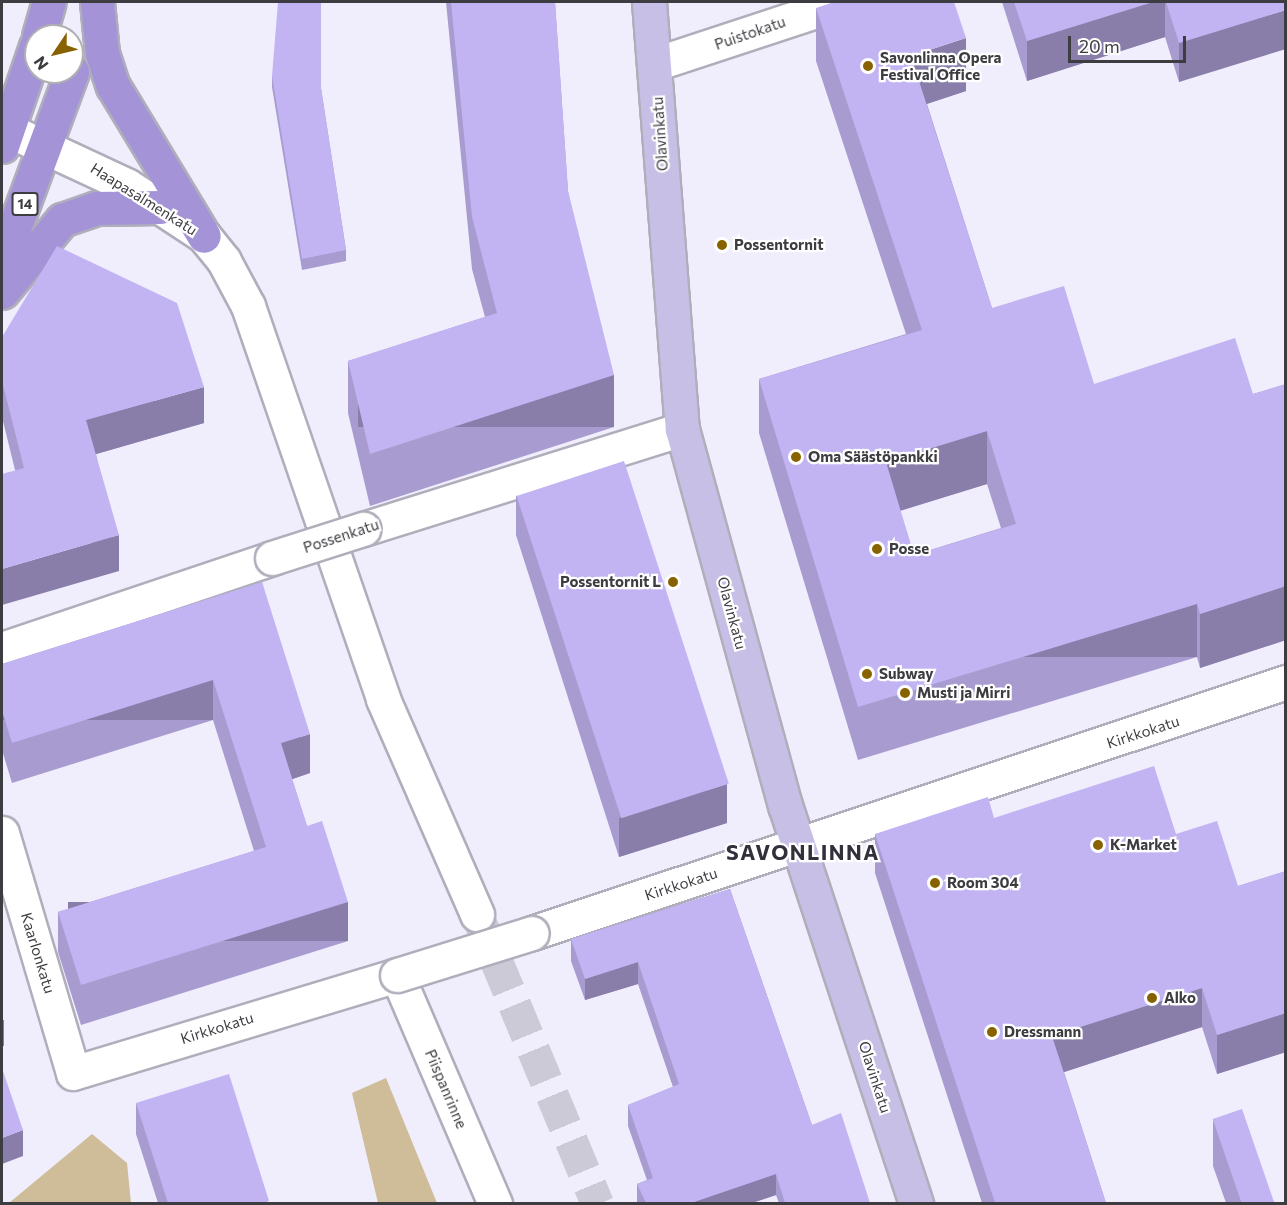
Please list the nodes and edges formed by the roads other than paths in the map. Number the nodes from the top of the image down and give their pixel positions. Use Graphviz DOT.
graph roads {
  1 [pos="49,2"];
  2 [pos="97,2"];
  3 [pos="649,2"];
  4 [pos="844,2"];
  5 [pos="43,24"];
  6 [pos="84,38"];
  7 [pos="655,64"];
  8 [pos="24,80"];
  9 [pos="68,84"];
  10 [pos="4,138"];
  11 [pos="45,146"];
  12 [pos="160,207"];
  13 [pos="204,236"];
  14 [pos="2,261"];
  15 [pos="2,292"];
  16 [pos="682,429"];
  17 [pos="2,649"];
  18 [pos="1286,682"];
  19 [pos="2,832"];
  20 [pos="799,845"];
  21 [pos="477,914"];
  22 [pos="397,975"];
  23 [pos="73,1073"];
  24 [pos="495,1203"];
  25 [pos="916,1203"];
  1 -- 5 [label="highway"];
  2 -- 6 [label="highway, 14"];
  2 -- 13 [label="highway"];
  3 -- 7 [label="main road, Olavinkatu"];
  4 -- 7 [label="street, Puistokatu"];
  7 -- 16 [label="main road, Olavinkatu"];
  8 -- 10 [label="highway"];
  9 -- 11 [label="highway, 14"];
  10 -- 11 [label="street, Haapasalmenkatu"];
  11 -- 12 [label="street, Haapasalmenkatu"];
  11 -- 14 [label="highway, 14"];
  12 -- 13 [label="street, Haapasalmenkatu"];
  12 -- 15 [label="highway"];
  13 -- 21 [label="street, Haapasalmenkatu"];
  16 -- 17 [label="street, Possenkatu, bridge"];
  16 -- 20 [label="main road, Olavinkatu"];
  18 -- 20 [label="street, Kirkkokatu"];
  19 -- 23 [label="street, Kaarlonkatu"];
  20 -- 22 [label="street, Kirkkokatu, bridge"];
  20 -- 25 [label="main road, Olavinkatu"];
  22 -- 23 [label="street, Kirkkokatu"];
  22 -- 24 [label="street, Piispanrinne"];
}
